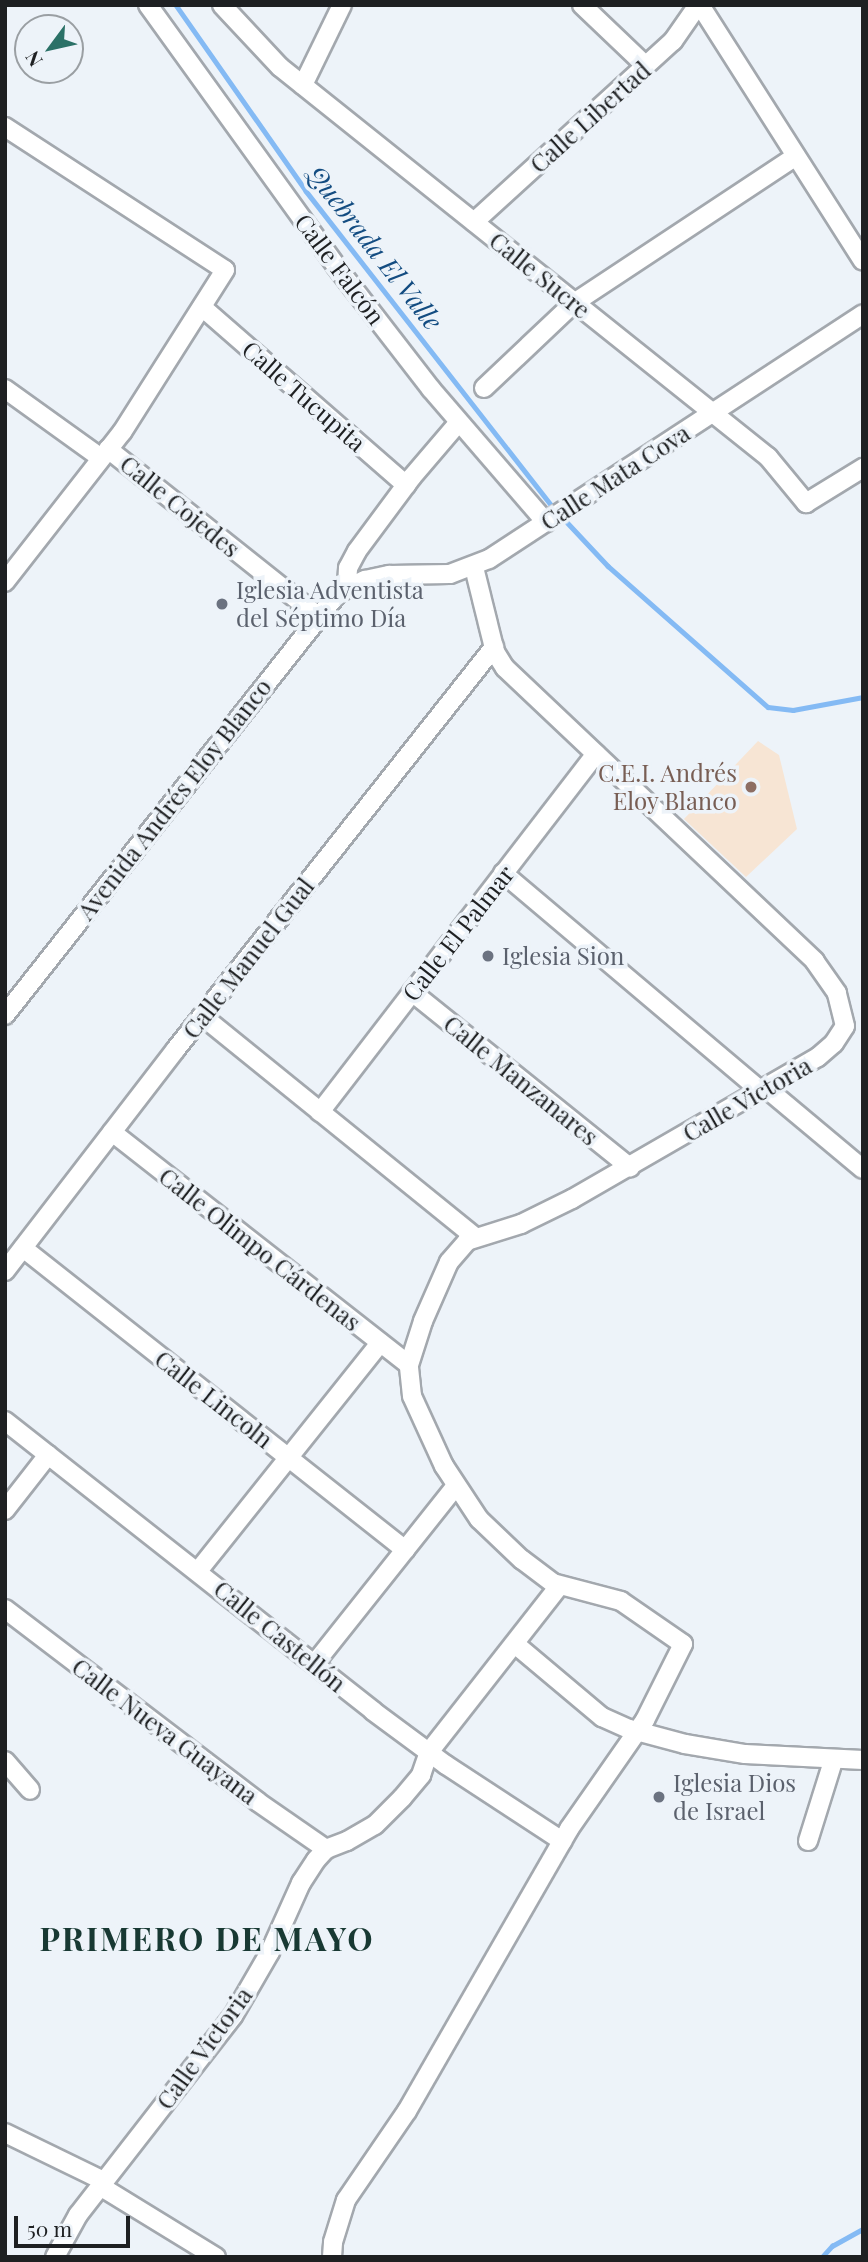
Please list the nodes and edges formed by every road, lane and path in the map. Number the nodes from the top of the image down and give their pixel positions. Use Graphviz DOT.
graph roads {
  1 [pos="148,5"];
  2 [pos="222,5"];
  3 [pos="342,5"];
  4 [pos="582,5"];
  5 [pos="699,5"];
  6 [pos="646,66"];
  7 [pos="303,85"];
  8 [pos="5,127"];
  9 [pos="796,156"];
  10 [pos="474,222"];
  11 [pos="863,261"];
  12 [pos="574,303"];
  13 [pos="202,307"];
  14 [pos="863,314"];
  15 [pos="5,388"];
  16 [pos="484,388"];
  17 [pos="711,414"];
  18 [pos="459,422"];
  19 [pos="105,454"];
  20 [pos="863,468"];
  21 [pos="406,485"];
  22 [pos="546,522"];
  23 [pos="474,567"];
  24 [pos="5,582"];
  25 [pos="347,587"];
  26 [pos="318,615"];
  27 [pos="494,647"];
  28 [pos="596,754"];
  29 [pos="503,873"];
  30 [pos="412,992"];
  31 [pos="5,1015"];
  32 [pos="202,1016"];
  33 [pos="763,1090"];
  34 [pos="320,1112"];
  35 [pos="112,1132"];
  36 [pos="630,1167"];
  37 [pos="863,1169"];
  38 [pos="475,1237"];
  39 [pos="23,1248"];
  40 [pos="5,1271"];
  41 [pos="380,1343"];
  42 [pos="408,1365"];
  43 [pos="5,1421"];
  44 [pos="48,1455"];
  45 [pos="288,1458"];
  46 [pos="456,1486"];
  47 [pos="5,1510"];
  48 [pos="405,1550"];
  49 [pos="198,1571"];
  50 [pos="559,1586"];
  51 [pos="5,1609"];
  52 [pos="515,1643"];
  53 [pos="315,1664"];
  54 [pos="638,1731"];
  55 [pos="429,1752"];
  56 [pos="863,1760"];
  57 [pos="5,1761"];
  58 [pos="833,1761"];
  59 [pos="30,1790"];
  60 [pos="562,1841"];
  61 [pos="808,1841"];
  62 [pos="326,1849"];
  63 [pos="5,2133"];
  64 [pos="102,2184"];
  65 [pos="55,2257"];
  66 [pos="216,2257"];
  67 [pos="332,2257"];
  1 -- 18 [label="street, Calle Falcón"];
  2 -- 7 [label="street, Calle Sucre"];
  3 -- 7 [label="street"];
  4 -- 6 [label="street"];
  5 -- 6 [label="street, Calle Libertad"];
  5 -- 9 [label="street"];
  6 -- 10 [label="street, Calle Libertad"];
  7 -- 10 [label="street, Calle Sucre"];
  8 -- 13 [label="street"];
  9 -- 11 [label="street"];
  9 -- 12 [label="street"];
  10 -- 12 [label="street, Calle Sucre"];
  12 -- 16 [label="street"];
  12 -- 17 [label="street, Calle Sucre"];
  13 -- 19 [label="street"];
  13 -- 21 [label="street, Calle Tucupita"];
  14 -- 17 [label="street, Calle Mata Cova"];
  15 -- 19 [label="street, Calle Cojedes"];
  17 -- 20 [label="street, Calle Sucre"];
  17 -- 22 [label="street, Calle Mata Cova"];
  18 -- 21 [label="street"];
  18 -- 22 [label="street, Calle Falcón"];
  19 -- 24 [label="street"];
  19 -- 26 [label="street, Calle Cojedes"];
  21 -- 25 [label="street"];
  22 -- 23 [label="street, Calle Mata Cova"];
  23 -- 25 [label="street, Calle Mata Cova"];
  23 -- 27 [label="street, Calle Victoria"];
  25 -- 26 [label="street, Avenida Andrés Eloy Blanco"];
  26 -- 31 [label="street, Avenida Andrés Eloy Blanco"];
  27 -- 28 [label="street, Calle Victoria"];
  27 -- 32 [label="street, Calle Manuel Gual"];
  28 -- 29 [label="street, Calle El Palmar"];
  28 -- 33 [label="street, Calle Victoria"];
  29 -- 30 [label="street, Calle El Palmar"];
  29 -- 33 [label="street"];
  30 -- 34 [label="street, Calle El Palmar"];
  30 -- 36 [label="street, Calle Manzanares"];
  32 -- 34 [label="street"];
  32 -- 35 [label="street, Calle Manuel Gual"];
  33 -- 36 [label="street, Calle Victoria"];
  33 -- 37 [label="street"];
  34 -- 38 [label="street"];
  35 -- 39 [label="street, Calle Manuel Gual"];
  35 -- 41 [label="street, Calle Olimpo Cárdenas"];
  36 -- 38 [label="street, Calle Victoria"];
  38 -- 42 [label="street, Calle Victoria"];
  39 -- 40 [label="street, Calle Manuel Gual"];
  39 -- 45 [label="street, Calle Lincoln"];
  41 -- 42 [label="street, Calle Olimpo Cárdenas"];
  41 -- 45 [label="street"];
  42 -- 46 [label="street, Calle Victoria"];
  43 -- 44 [label="street, Calle Castellón"];
  44 -- 47 [label="street"];
  44 -- 49 [label="street, Calle Castellón"];
  45 -- 48 [label="street, Calle Lincoln"];
  45 -- 49 [label="street"];
  46 -- 48 [label="street"];
  46 -- 50 [label="street, Calle Victoria"];
  48 -- 53 [label="street"];
  49 -- 53 [label="street, Calle Castellón"];
  50 -- 52 [label="street, Calle Victoria"];
  50 -- 54 [label="street, Calle Victoria"];
  51 -- 62 [label="street, Calle Nueva Guayana"];
  52 -- 54 [label="street"];
  52 -- 55 [label="street, Calle Victoria"];
  53 -- 55 [label="street, Calle Castellón"];
  54 -- 58 [label="street"];
  54 -- 60 [label="street"];
  55 -- 60 [label="street, Calle Castellón"];
  55 -- 62 [label="street, Calle Victoria"];
  56 -- 58 [label="street"];
  57 -- 59 [label="street"];
  58 -- 61 [label="street"];
  60 -- 67 [label="street"];
  62 -- 64 [label="street, Calle Victoria"];
  63 -- 64 [label="street"];
  64 -- 65 [label="street, Calle Victoria"];
  64 -- 66 [label="street"];
}
